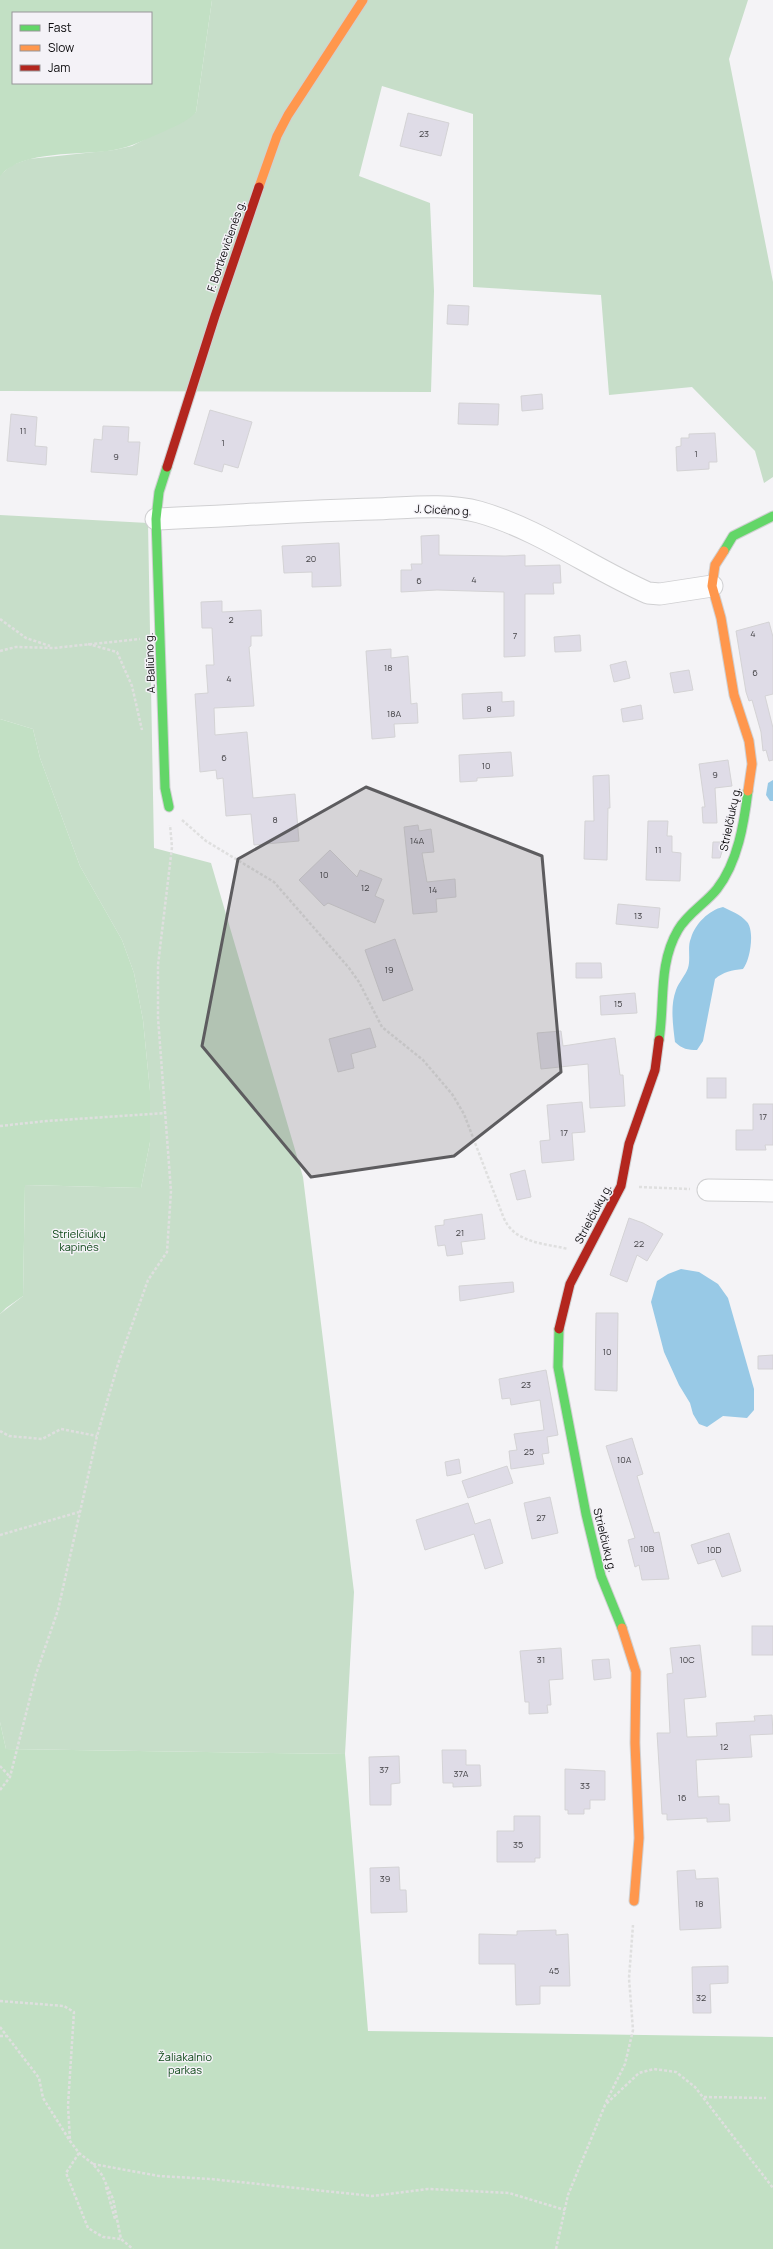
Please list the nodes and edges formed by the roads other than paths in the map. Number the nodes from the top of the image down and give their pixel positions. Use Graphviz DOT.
graph roads {
  1 [pos="364,0"];
  2 [pos="773,516"];
  3 [pos="156,519"];
  4 [pos="712,586"];
  5 [pos="169,807"];
  6 [pos="708,1190"];
  7 [pos="773,1191"];
  8 [pos="634,1901"];
  1 -- 3 [label="street, F. Bortkevičienės g."];
  2 -- 4 [label="street, Strielčiukų g."];
  3 -- 4 [label="street, J. Cicėno g."];
  3 -- 5 [label="street, A. Baliūno g."];
  4 -- 8 [label="street, Strielčiukų g."];
  6 -- 7 [label="street"];
}
